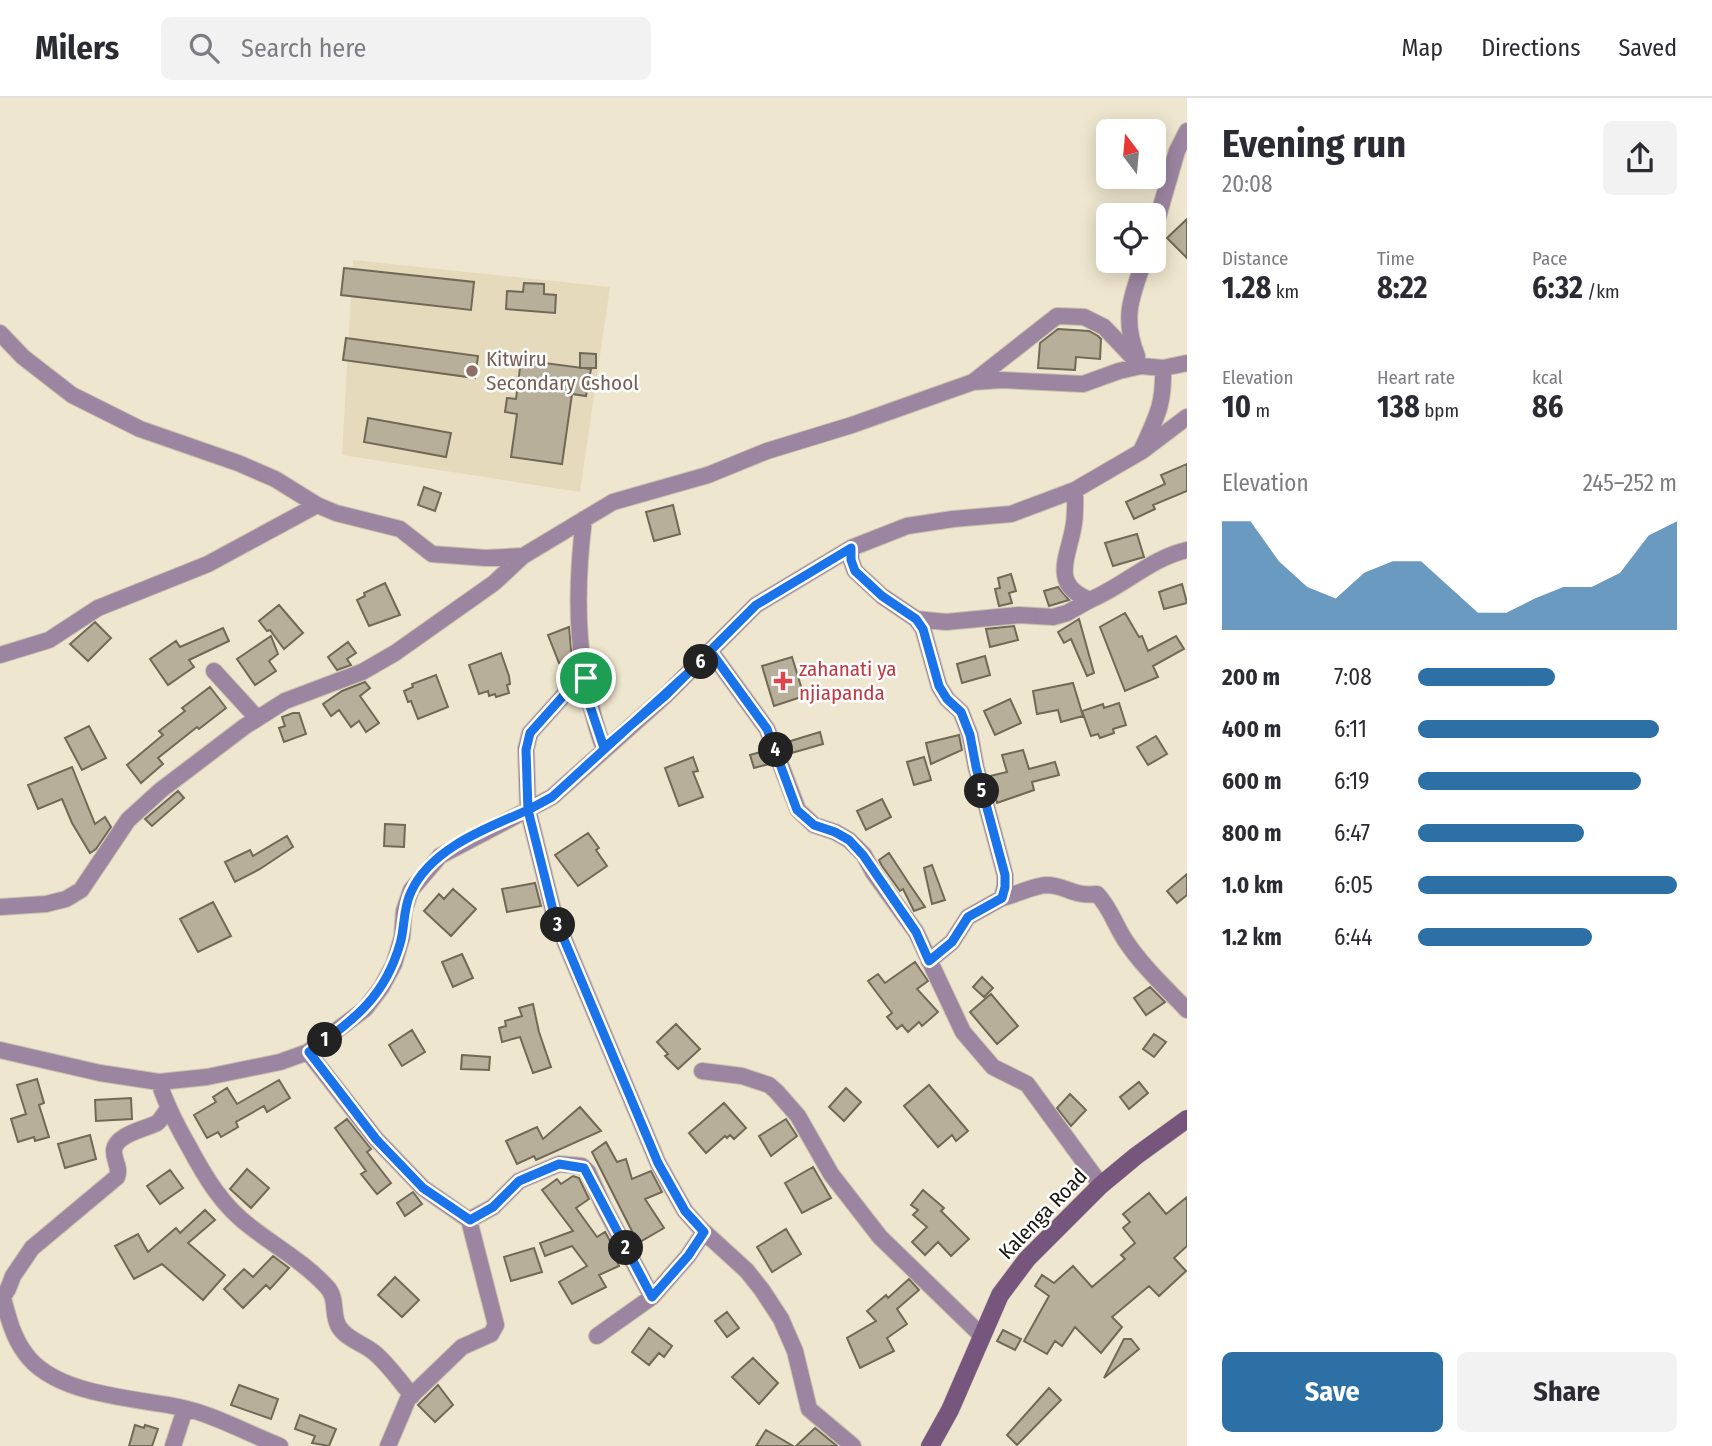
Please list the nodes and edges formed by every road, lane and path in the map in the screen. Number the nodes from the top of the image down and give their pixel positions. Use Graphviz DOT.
graph roads {
  1 [pos="1187,131"];
  2 [pos="1162,203"];
  3 [pos="1140,273"];
  4 [pos="0,333"];
  5 [pos="1187,363"];
  6 [pos="1141,366"];
  7 [pos="1163,368"];
  8 [pos="973,382"];
  9 [pos="1187,417"];
  10 [pos="1142,451"];
  11 [pos="1075,489"];
  12 [pos="317,505"];
  13 [pos="584,519"];
  14 [pos="851,548"];
  15 [pos="1187,550"];
  16 [pos="523,555"];
  17 [pos="1090,600"];
  18 [pos="916,619"];
  19 [pos="711,652"];
  20 [pos="0,655"];
  21 [pos="214,671"];
  22 [pos="586,678"];
  23 [pos="257,718"];
  24 [pos="604,748"];
  25 [pos="528,810"];
  26 [pos="1002,898"];
  27 [pos="0,907"];
  28 [pos="929,961"];
  29 [pos="1187,1010"];
  30 [pos="0,1050"];
  31 [pos="309,1052"];
  32 [pos="702,1071"];
  33 [pos="159,1082"];
  34 [pos="168,1110"];
  35 [pos="1187,1119"];
  36 [pos="1101,1185"];
  37 [pos="470,1220"];
  38 [pos="704,1232"];
  39 [pos="652,1297"];
  40 [pos="2,1299"];
  41 [pos="597,1336"];
  42 [pos="982,1336"];
  43 [pos="412,1396"];
  44 [pos="186,1409"];
  45 [pos="173,1446"];
  46 [pos="280,1446"];
  47 [pos="388,1446"];
  48 [pos="853,1446"];
  49 [pos="930,1446"];
  1 -- 2 [label="street"];
  3 -- 6 [label="street"];
  4 -- 12 [label="street"];
  5 -- 7 [label="street"];
  6 -- 7 [label="street"];
  6 -- 8 [label="street"];
  6 -- 8 [label="street"];
  7 -- 10 [label="street"];
  8 -- 13 [label="street"];
  9 -- 10 [label="street"];
  10 -- 11 [label="street"];
  11 -- 14 [label="street"];
  11 -- 17 [label="street"];
  12 -- 16 [label="street"];
  12 -- 20 [label="street"];
  13 -- 16 [label="street"];
  13 -- 22 [label="street"];
  14 -- 18 [label="street"];
  14 -- 19 [label="street"];
  15 -- 17 [label="street"];
  16 -- 23 [label="street"];
  17 -- 18 [label="street"];
  18 -- 26 [label="street"];
  19 -- 24 [label="street"];
  19 -- 28 [label="street"];
  21 -- 23 [label="street"];
  22 -- 24 [label="street"];
  22 -- 25 [label="street"];
  23 -- 27 [label="street"];
  24 -- 25 [label="street"];
  25 -- 31 [label="street"];
  25 -- 38 [label="street"];
  26 -- 28 [label="street"];
  26 -- 29 [label="street"];
  28 -- 36 [label="street"];
  30 -- 33 [label="street"];
  31 -- 33 [label="street"];
  31 -- 37 [label="street"];
  32 -- 42 [label="street"];
  33 -- 34 [label="street"];
  34 -- 40 [label="street"];
  34 -- 43 [label="street"];
  35 -- 36 [label="main road, Kalenga Road"];
  36 -- 42 [label="main road, Kalenga Road"];
  37 -- 39 [label="street"];
  37 -- 43 [label="street"];
  38 -- 39 [label="street"];
  38 -- 48 [label="street"];
  39 -- 41 [label="street"];
  40 -- 44 [label="street"];
  42 -- 49 [label="main road, Kalenga Road"];
  43 -- 47 [label="street"];
  44 -- 45 [label="street"];
  44 -- 46 [label="street"];
}
